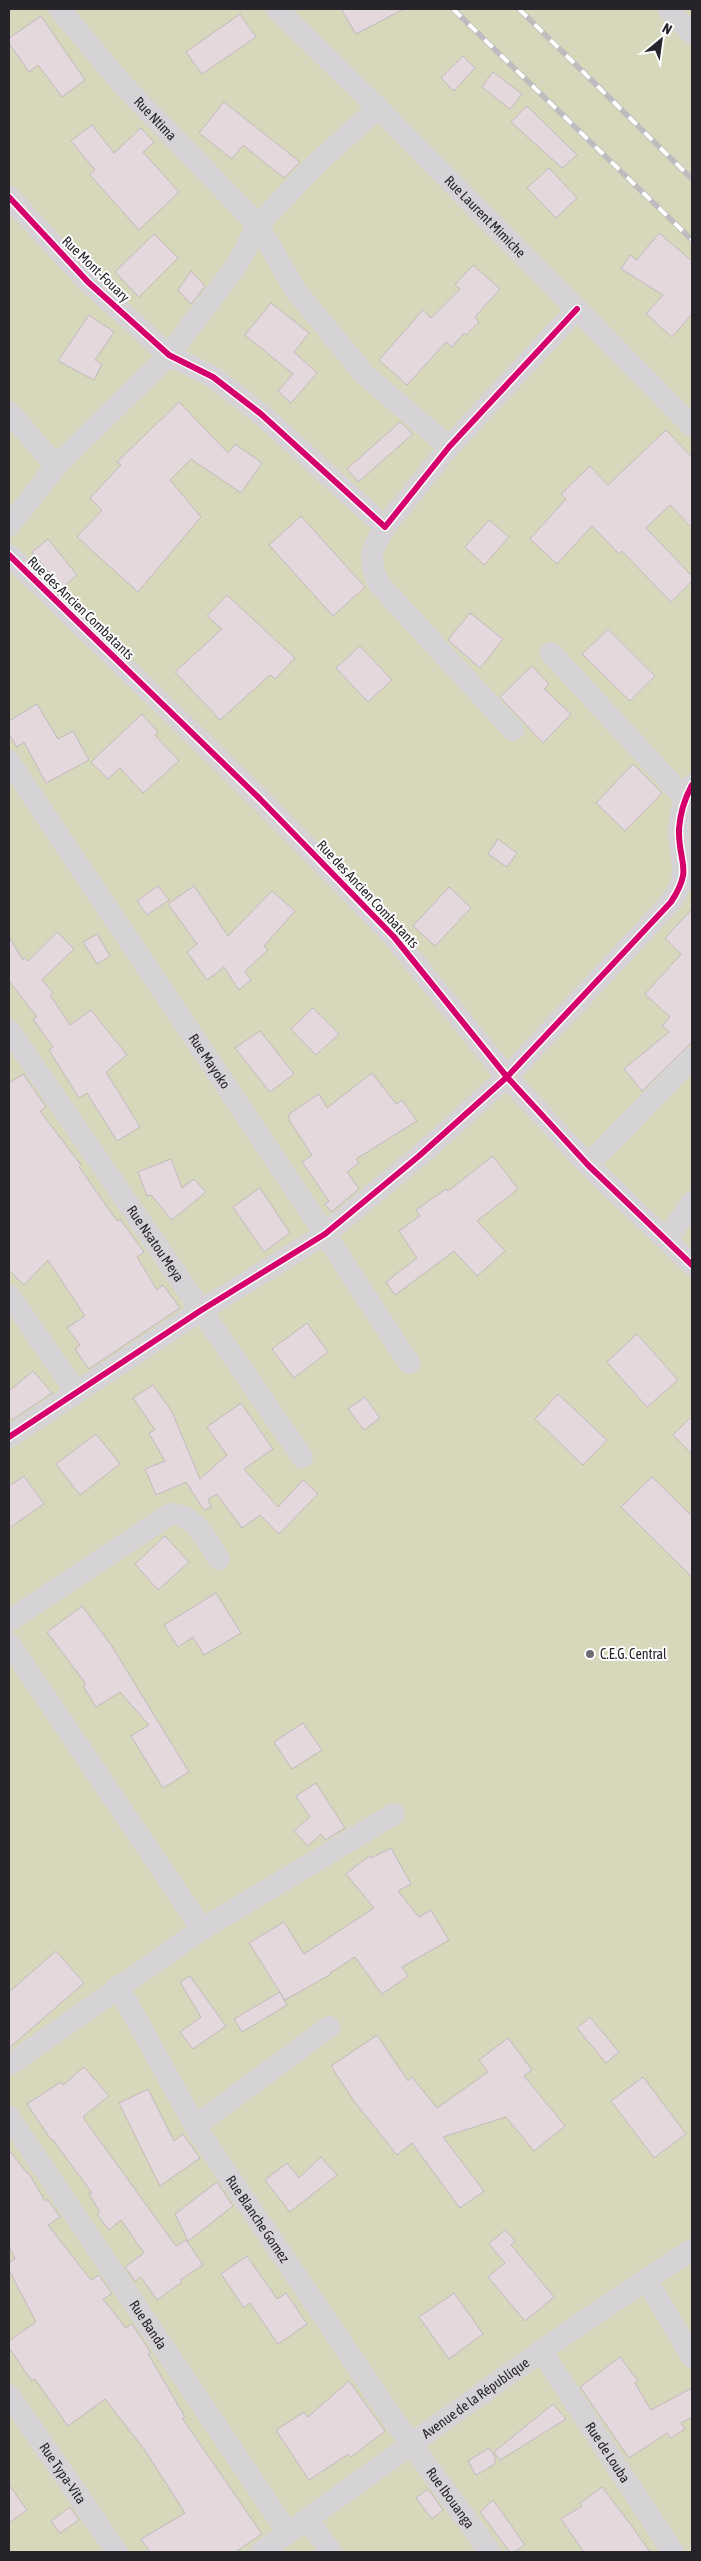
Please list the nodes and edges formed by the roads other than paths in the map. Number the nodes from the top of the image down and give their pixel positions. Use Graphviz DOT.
graph roads {
  1 [pos="59,9"];
  2 [pos="276,9"];
  3 [pos="668,9"];
  4 [pos="692,34"];
  5 [pos="378,108"];
  6 [pos="9,197"];
  7 [pos="258,225"];
  8 [pos="577,309"];
  9 [pos="169,355"];
  10 [pos="9,412"];
  11 [pos="692,426"];
  12 [pos="449,447"];
  13 [pos="56,466"];
  14 [pos="9,526"];
  15 [pos="385,527"];
  16 [pos="9,555"];
  17 [pos="551,653"];
  18 [pos="513,730"];
  19 [pos="9,761"];
  20 [pos="15,787"];
  21 [pos="689,791"];
  22 [pos="689,872"];
  23 [pos="9,1030"];
  24 [pos="692,1058"];
  25 [pos="507,1077"];
  26 [pos="588,1165"];
  27 [pos="692,1202"];
  28 [pos="325,1234"];
  29 [pos="667,1240"];
  30 [pos="692,1265"];
  31 [pos="9,1295"];
  32 [pos="200,1311"];
  33 [pos="409,1363"];
  34 [pos="76,1392"];
  35 [pos="9,1437"];
  36 [pos="302,1458"];
  37 [pos="220,1559"];
  38 [pos="9,1621"];
  39 [pos="9,1643"];
  40 [pos="394,1814"];
  41 [pos="202,1929"];
  42 [pos="118,1986"];
  43 [pos="329,2027"];
  44 [pos="9,2065"];
  45 [pos="9,2117"];
  46 [pos="195,2126"];
  47 [pos="692,2250"];
  48 [pos="646,2279"];
  49 [pos="542,2352"];
  50 [pos="692,2357"];
  51 [pos="9,2395"];
  52 [pos="412,2445"];
  53 [pos="308,2520"];
  54 [pos="288,2533"];
  55 [pos="117,2552"];
  56 [pos="261,2552"];
  57 [pos="331,2552"];
  58 [pos="490,2552"];
  59 [pos="673,2552"];
  1 -- 7 [label="street, Rue Ntima"];
  2 -- 5 [label="street, Rue Laurent Mimiche"];
  3 -- 4 [label="street"];
  5 -- 7 [label="street"];
  5 -- 8 [label="street, Rue Laurent Mimiche"];
  6 -- 9 [label="street, Rue Mont-Fouary"];
  7 -- 9 [label="street"];
  7 -- 12 [label="street, Rue Ntima"];
  8 -- 11 [label="street, Rue Laurent Mimiche"];
  8 -- 12 [label="street"];
  9 -- 13 [label="street"];
  9 -- 15 [label="street, Rue Mont-Fouary"];
  10 -- 13 [label="street"];
  12 -- 15 [label="street"];
  13 -- 14 [label="street"];
  15 -- 18 [label="street"];
  16 -- 25 [label="street, Rue des Ancien Combatants"];
  17 -- 21 [label="street"];
  19 -- 20 [label="street, Rue Mayoko"];
  20 -- 28 [label="street, Rue Mayoko"];
  21 -- 22 [label="street"];
  22 -- 25 [label="street"];
  23 -- 32 [label="street, Rue Nsatou Meya"];
  24 -- 26 [label="street"];
  25 -- 26 [label="street, Rue des Ancien Combatants"];
  25 -- 28 [label="street"];
  26 -- 29 [label="street, Rue des Ancien Combatants"];
  27 -- 29 [label="street"];
  28 -- 32 [label="street"];
  28 -- 33 [label="street, Rue Mayoko"];
  29 -- 30 [label="street, Rue des Ancien Combatants"];
  31 -- 34 [label="street"];
  32 -- 34 [label="street"];
  32 -- 36 [label="street, Rue Nsatou Meya"];
  34 -- 35 [label="street"];
  37 -- 38 [label="street"];
  39 -- 41 [label="street"];
  40 -- 41 [label="street"];
  41 -- 42 [label="street"];
  42 -- 44 [label="street"];
  42 -- 46 [label="street, Rue Blanche Gomez"];
  43 -- 46 [label="street"];
  45 -- 54 [label="street, Rue Banda"];
  46 -- 52 [label="street, Rue Blanche Gomez"];
  47 -- 48 [label="street, Avenue de la République"];
  48 -- 49 [label="street, Avenue de la République"];
  48 -- 50 [label="street"];
  49 -- 52 [label="street, Avenue de la République"];
  49 -- 59 [label="street, Rue de Louba"];
  51 -- 55 [label="street, Rue Typa-Vita"];
  52 -- 53 [label="street, Avenue de la République"];
  52 -- 58 [label="street, Rue Ibouanga"];
  53 -- 54 [label="street, Avenue de la République"];
  53 -- 57 [label="street"];
  54 -- 56 [label="street, Avenue de la République"];
}
